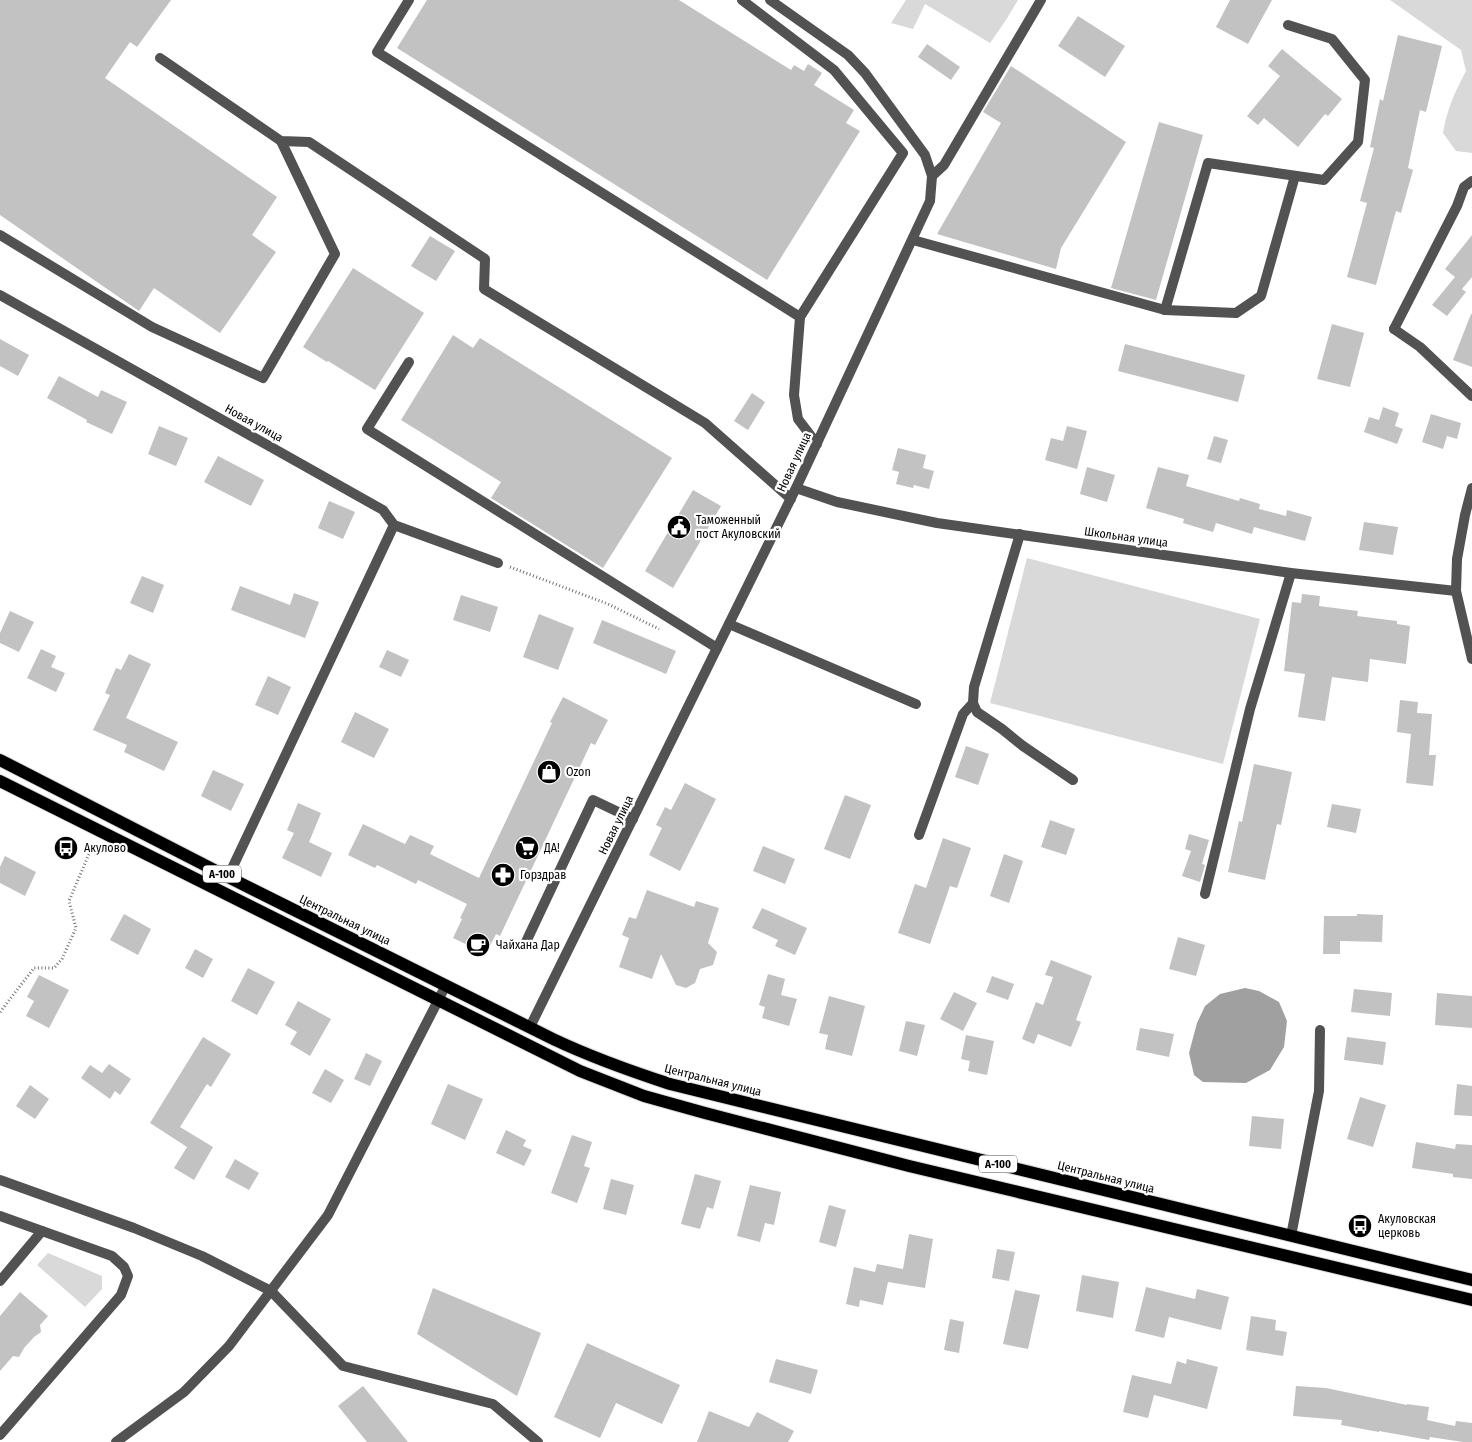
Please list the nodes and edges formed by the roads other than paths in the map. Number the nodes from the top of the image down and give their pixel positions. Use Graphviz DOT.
graph roads {
  1 [pos="409,0"];
  2 [pos="742,0"];
  3 [pos="770,0"];
  4 [pos="1042,0"];
  5 [pos="1288,25"];
  6 [pos="160,58"];
  7 [pos="281,141"];
  8 [pos="932,176"];
  9 [pos="1295,176"];
  10 [pos="1472,181"];
  11 [pos="0,235"];
  12 [pos="913,240"];
  13 [pos="0,295"];
  14 [pos="1165,310"];
  15 [pos="800,317"];
  16 [pos="409,362"];
  17 [pos="1472,396"];
  18 [pos="817,444"];
  19 [pos="796,488"];
  20 [pos="1472,488"];
  21 [pos="791,499"];
  22 [pos="394,525"];
  23 [pos="1020,534"];
  24 [pos="498,563"];
  25 [pos="1291,573"];
  26 [pos="1456,591"];
  27 [pos="729,624"];
  28 [pos="717,648"];
  29 [pos="1472,659"];
  30 [pos="916,704"];
  31 [pos="973,704"];
  32 [pos="0,760"];
  33 [pos="1073,780"];
  34 [pos="0,781"];
  35 [pos="633,820"];
  36 [pos="919,835"];
  37 [pos="228,877"];
  38 [pos="1205,894"];
  39 [pos="525,944"];
  40 [pos="446,985"];
  41 [pos="438,1001"];
  42 [pos="530,1027"];
  43 [pos="1320,1030"];
  44 [pos="0,1180"];
  45 [pos="0,1216"];
  46 [pos="42,1231"];
  47 [pos="1291,1236"];
  48 [pos="1472,1280"];
  49 [pos="0,1281"];
  50 [pos="270,1291"];
  51 [pos="1472,1300"];
  52 [pos="0,1435"];
  53 [pos="119,1441"];
  54 [pos="538,1442"];
  1 -- 15 [label="street"];
  2 -- 15 [label="street"];
  3 -- 8 [label="street, Новая улица"];
  4 -- 8 [label="street"];
  5 -- 9 [label="street"];
  6 -- 7 [label="street"];
  7 -- 11 [label="street"];
  7 -- 21 [label="street"];
  8 -- 12 [label="street, Новая улица"];
  9 -- 14 [label="street"];
  9 -- 14 [label="street"];
  10 -- 17 [label="street"];
  12 -- 14 [label="street"];
  12 -- 18 [label="street, Новая улица"];
  13 -- 22 [label="street, Новая улица"];
  15 -- 18 [label="street"];
  16 -- 28 [label="street"];
  18 -- 19 [label="street, Новая улица"];
  19 -- 21 [label="street, Новая улица"];
  19 -- 23 [label="street, Школьная улица"];
  20 -- 26 [label="street"];
  21 -- 27 [label="street, Новая улица"];
  22 -- 24 [label="street, Новая улица"];
  22 -- 37 [label="street"];
  23 -- 25 [label="street, Школьная улица"];
  23 -- 31 [label="street"];
  25 -- 26 [label="street, Школьная улица"];
  25 -- 38 [label="street"];
  26 -- 29 [label="street"];
  27 -- 28 [label="street, Новая улица"];
  27 -- 30 [label="street"];
  28 -- 35 [label="street, Новая улица"];
  31 -- 33 [label="street"];
  31 -- 36 [label="street"];
  32 -- 37 [label="main road, Центральная улица / А-100"];
  34 -- 41 [label="main road, А-100"];
  35 -- 39 [label="street"];
  35 -- 42 [label="street, Новая улица"];
  37 -- 40 [label="main road, Центральная улица / А-100"];
  40 -- 41 [label="street"];
  40 -- 42 [label="main road, Центральная улица / А-100"];
  41 -- 50 [label="street"];
  41 -- 51 [label="main road, А-100"];
  42 -- 47 [label="main road, Центральная улица / А-100"];
  43 -- 47 [label="street"];
  44 -- 50 [label="street"];
  45 -- 46 [label="street"];
  46 -- 49 [label="street"];
  46 -- 52 [label="street"];
  47 -- 48 [label="main road, Центральная улица / А-100"];
  50 -- 53 [label="street"];
  50 -- 54 [label="street"];
}
